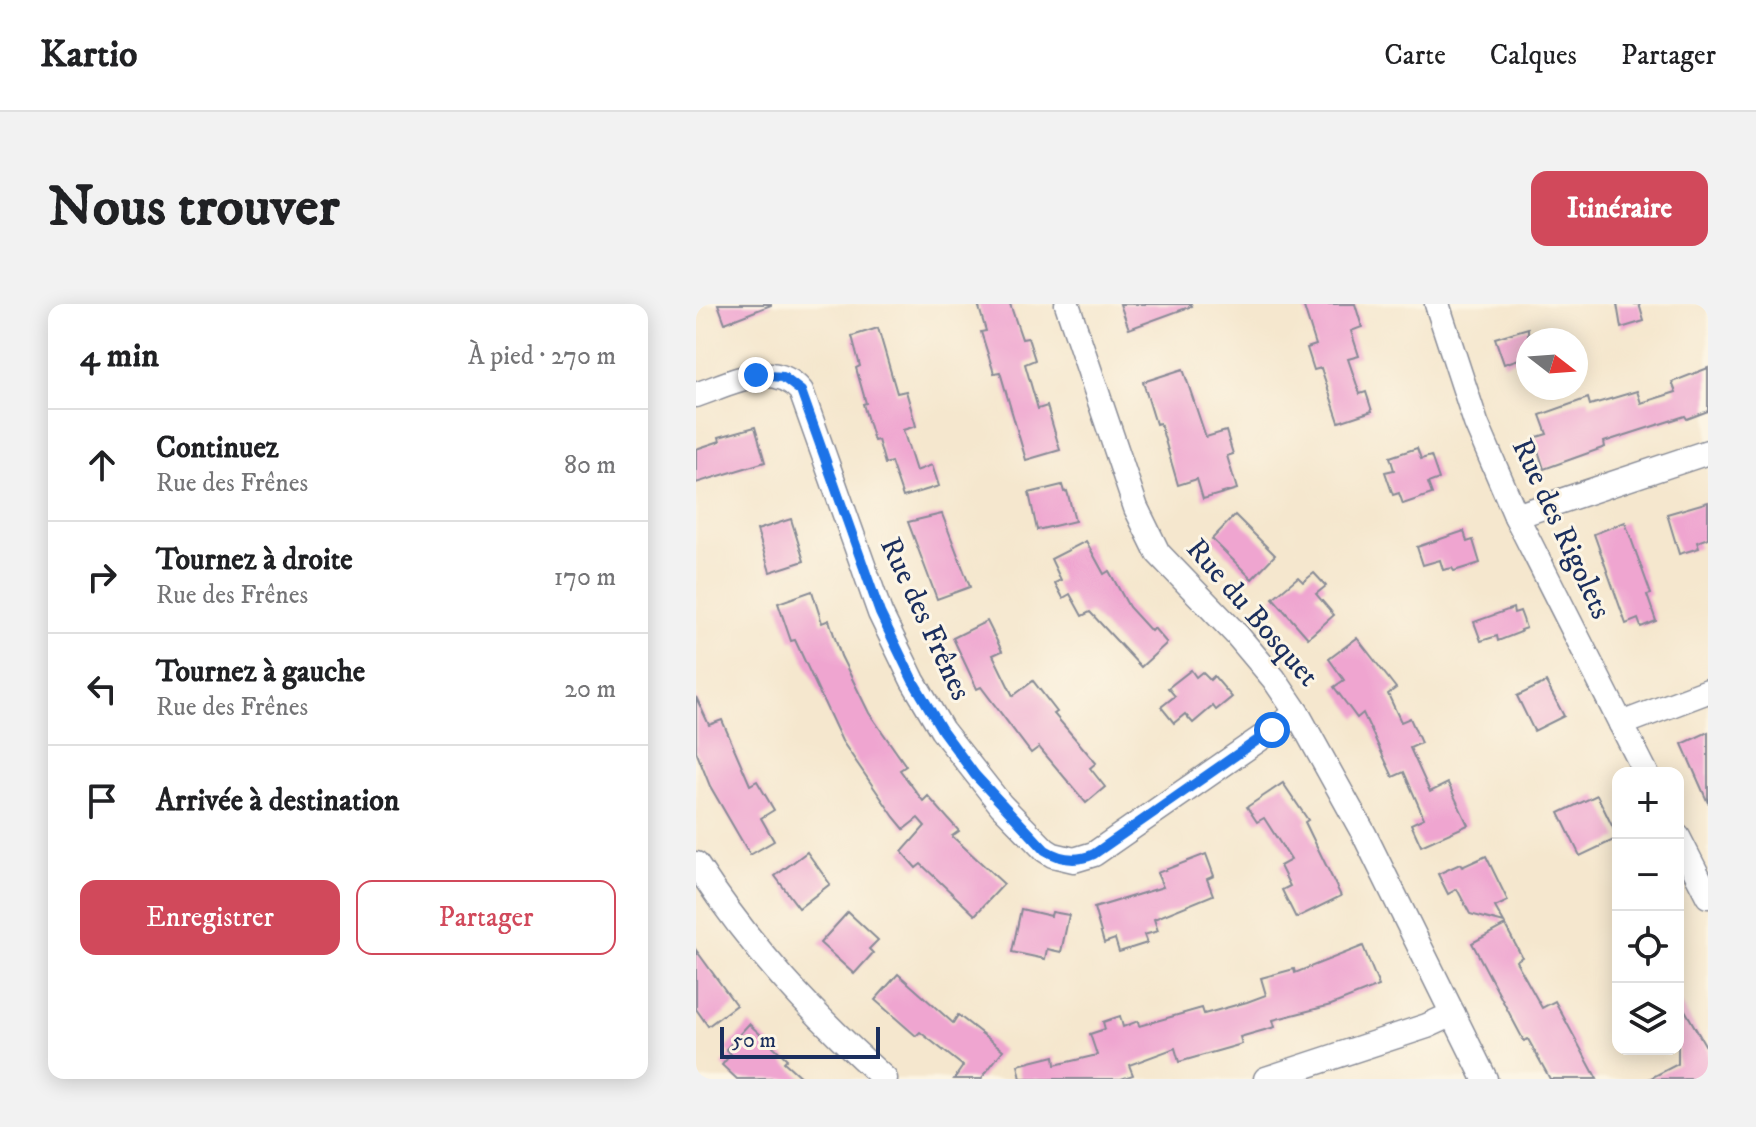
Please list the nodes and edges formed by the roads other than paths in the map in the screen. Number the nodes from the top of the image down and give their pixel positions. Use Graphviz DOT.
graph roads {
  1 [pos="1067,304"];
  2 [pos="1437,304"];
  3 [pos="696,395"];
  4 [pos="1708,452"];
  5 [pos="1516,516"];
  6 [pos="1708,691"];
  7 [pos="1297,713"];
  8 [pos="1621,724"];
  9 [pos="1643,767"];
  10 [pos="1679,839"];
  11 [pos="696,864"];
  12 [pos="1708,896"];
  13 [pos="1453,1014"];
  14 [pos="885,1079"];
  15 [pos="1266,1079"];
  16 [pos="1485,1079"];
  1 -- 7 [label="street, Rue du Bosquet"];
  2 -- 5 [label="street, Rue des Rigolets"];
  3 -- 7 [label="street, Rue des Frênes"];
  4 -- 5 [label="street"];
  5 -- 8 [label="street, Rue des Rigolets"];
  6 -- 8 [label="street"];
  7 -- 13 [label="street, Rue du Bosquet"];
  8 -- 9 [label="street, Rue des Rigolets"];
  10 -- 12 [label="street"];
  11 -- 14 [label="street"];
  13 -- 15 [label="street"];
  13 -- 16 [label="street, Rue du Bosquet"];
}
